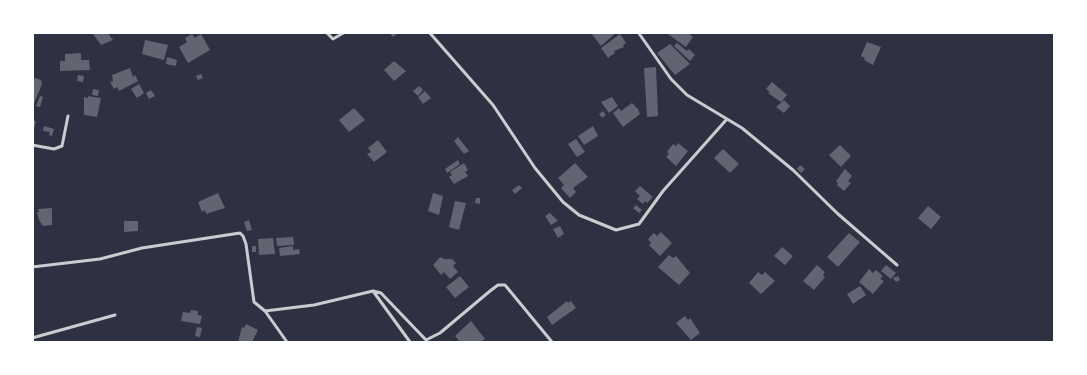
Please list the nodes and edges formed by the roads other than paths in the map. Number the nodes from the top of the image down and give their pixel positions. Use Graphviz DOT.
graph roads {
  1 [pos="326,32"];
  2 [pos="345,32"];
  3 [pos="428,32"];
  4 [pos="638,32"];
  5 [pos="68,116"];
  6 [pos="727,119"];
  7 [pos="32,145"];
  8 [pos="897,265"];
  9 [pos="32,267"];
  10 [pos="373,291"];
  11 [pos="265,311"];
  12 [pos="115,315"];
  13 [pos="32,338"];
  14 [pos="287,342"];
  15 [pos="410,342"];
  16 [pos="552,342"];
  1 -- 2 [label="street"];
  3 -- 6 [label="street"];
  4 -- 6 [label="street"];
  5 -- 7 [label="street"];
  6 -- 8 [label="street"];
  9 -- 11 [label="street"];
  10 -- 11 [label="street"];
  10 -- 15 [label="street"];
  10 -- 16 [label="street"];
  11 -- 14 [label="street"];
  12 -- 13 [label="street"];
}
